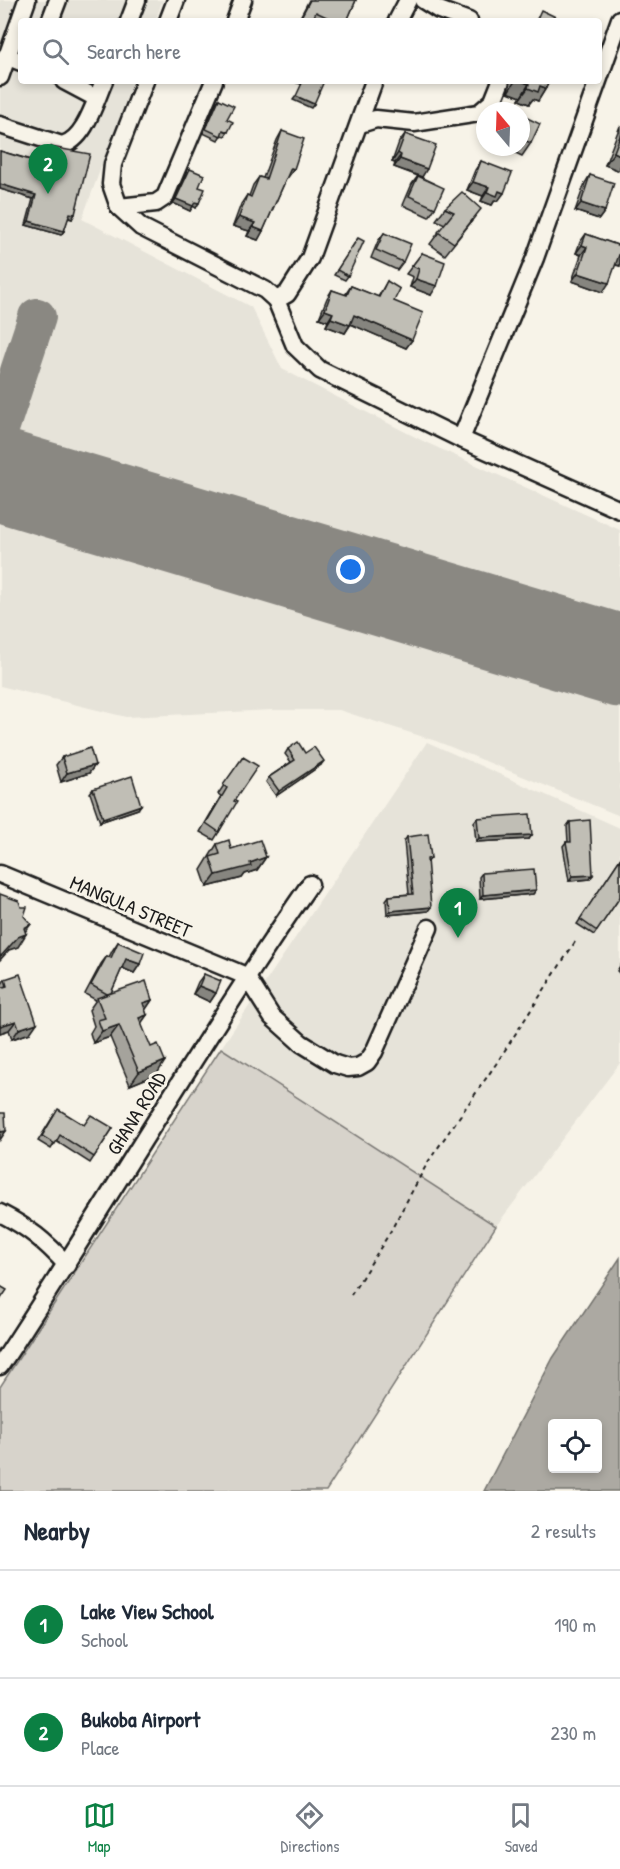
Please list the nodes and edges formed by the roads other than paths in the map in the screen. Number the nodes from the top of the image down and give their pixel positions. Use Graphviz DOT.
graph roads {
  1 [pos="27,0"];
  2 [pos="58,0"];
  3 [pos="137,0"];
  4 [pos="176,0"];
  5 [pos="243,0"];
  6 [pos="408,0"];
  7 [pos="423,0"];
  8 [pos="23,18"];
  9 [pos="51,18"];
  10 [pos="130,18"];
  11 [pos="169,18"];
  12 [pos="237,18"];
  13 [pos="399,18"];
  14 [pos="461,18"];
  15 [pos="620,19"];
  16 [pos="18,41"];
  17 [pos="14,59"];
  18 [pos="602,70"];
  19 [pos="0,77"];
  20 [pos="70,84"];
  21 [pos="103,84"];
  22 [pos="144,84"];
  23 [pos="213,84"];
  24 [pos="373,84"];
  25 [pos="500,84"];
  26 [pos="597,84"];
  27 [pos="96,98"];
  28 [pos="360,124"];
  29 [pos="0,125"];
  30 [pos="119,207"];
  31 [pos="276,300"];
  32 [pos="461,438"];
  33 [pos="618,505"];
  34 [pos="0,874"];
  35 [pos="310,884"];
  36 [pos="429,928"];
  37 [pos="246,976"];
  38 [pos="0,1213"];
  39 [pos="67,1265"];
  40 [pos="0,1366"];
  1 -- 8 [label="street"];
  2 -- 9 [label="street"];
  3 -- 10 [label="street"];
  4 -- 11 [label="street"];
  5 -- 12 [label="street"];
  6 -- 13 [label="street"];
  7 -- 14 [label="street"];
  15 -- 18 [label="street"];
  16 -- 17 [label="street"];
  17 -- 19 [label="street"];
  20 -- 27 [label="street"];
  21 -- 27 [label="street"];
  22 -- 30 [label="street"];
  23 -- 30 [label="street"];
  24 -- 28 [label="street"];
  25 -- 28 [label="street"];
  26 -- 32 [label="street"];
  27 -- 29 [label="street"];
  28 -- 31 [label="street"];
  30 -- 31 [label="street"];
  31 -- 32 [label="street"];
  32 -- 33 [label="street"];
  34 -- 37 [label="street, MANGULA STREET"];
  35 -- 37 [label="street, GHANA ROAD"];
  36 -- 37 [label="street"];
  37 -- 39 [label="street, GHANA ROAD"];
  38 -- 39 [label="street"];
  39 -- 40 [label="street, GHANA ROAD"];
}
